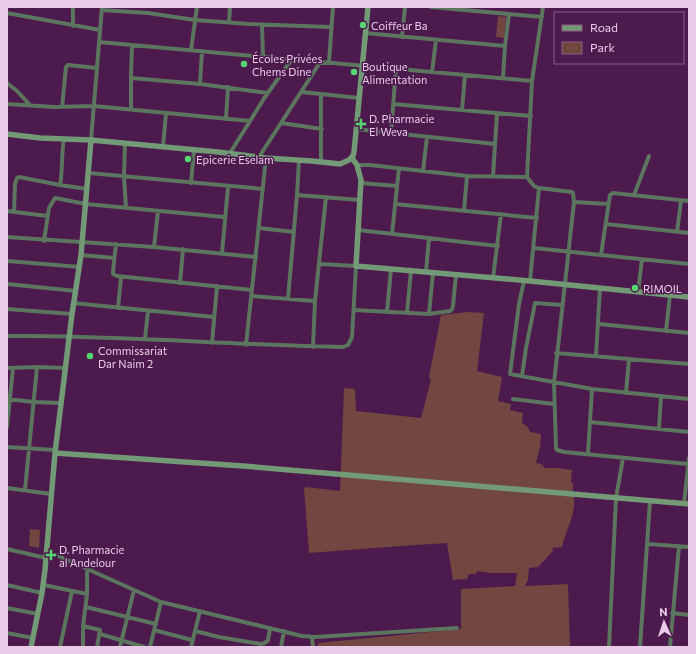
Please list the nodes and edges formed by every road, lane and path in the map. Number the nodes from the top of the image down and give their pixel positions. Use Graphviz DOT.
graph roads {
  1 [pos="73,7"];
  2 [pos="138,7"];
  3 [pos="197,7"];
  4 [pos="230,7"];
  5 [pos="333,7"];
  6 [pos="368,7"];
  7 [pos="405,7"];
  8 [pos="431,7"];
  9 [pos="543,7"];
  10 [pos="102,8"];
  11 [pos="471,9"];
  12 [pos="138,12"];
  13 [pos="7,13"];
  14 [pos="509,14"];
  15 [pos="542,17"];
  16 [pos="195,20"];
  17 [pos="228,22"];
  18 [pos="262,25"];
  19 [pos="73,26"];
  20 [pos="330,27"];
  21 [pos="100,30"];
  22 [pos="365,33"];
  23 [pos="402,37"];
  24 [pos="436,40"];
  25 [pos="99,42"];
  26 [pos="132,45"];
  27 [pos="505,46"];
  28 [pos="191,50"];
  29 [pos="202,51"];
  30 [pos="263,56"];
  31 [pos="292,59"];
  32 [pos="321,61"];
  33 [pos="329,62"];
  34 [pos="362,65"];
  35 [pos="97,68"];
  36 [pos="396,68"];
  37 [pos="432,72"];
  38 [pos="466,75"];
  39 [pos="131,78"];
  40 [pos="503,78"];
  41 [pos="532,81"];
  42 [pos="7,83"];
  43 [pos="200,84"];
  44 [pos="228,87"];
  45 [pos="302,92"];
  46 [pos="268,93"];
  47 [pos="321,95"];
  48 [pos="359,98"];
  49 [pos="7,104"];
  50 [pos="29,104"];
  51 [pos="393,104"];
  52 [pos="94,106"];
  53 [pos="62,107"];
  54 [pos="132,109"];
  55 [pos="462,110"];
  56 [pos="166,113"];
  57 [pos="497,113"];
  58 [pos="530,116"];
  59 [pos="226,119"];
  60 [pos="250,121"];
  61 [pos="281,123"];
  62 [pos="322,129"];
  63 [pos="356,130"];
  64 [pos="7,134"];
  65 [pos="391,134"];
  66 [pos="427,137"];
  67 [pos="64,139"];
  68 [pos="91,140"];
  69 [pos="125,143"];
  70 [pos="495,144"];
  71 [pos="163,147"];
  72 [pos="194,150"];
  73 [pos="230,154"];
  74 [pos="649,156"];
  75 [pos="259,157"];
  76 [pos="266,158"];
  77 [pos="352,158"];
  78 [pos="299,160"];
  79 [pos="322,162"];
  80 [pos="356,165"];
  81 [pos="399,168"];
  82 [pos="424,171"];
  83 [pos="88,174"];
  84 [pos="467,176"];
  85 [pos="493,176"];
  86 [pos="124,177"];
  87 [pos="527,177"];
  88 [pos="191,183"];
  89 [pos="361,183"];
  90 [pos="60,185"];
  91 [pos="228,186"];
  92 [pos="397,186"];
  93 [pos="539,188"];
  94 [pos="87,189"];
  95 [pos="263,189"];
  96 [pos="297,195"];
  97 [pos="634,195"];
  98 [pos="326,198"];
  99 [pos="360,200"];
  100 [pos="681,201"];
  101 [pos="689,201"];
  102 [pos="574,202"];
  103 [pos="86,204"];
  104 [pos="395,204"];
  105 [pos="609,204"];
  106 [pos="126,208"];
  107 [pos="7,211"];
  108 [pos="158,211"];
  109 [pos="464,211"];
  110 [pos="14,212"];
  111 [pos="501,214"];
  112 [pos="48,216"];
  113 [pos="224,217"];
  114 [pos="537,218"];
  115 [pos="606,224"];
  116 [pos="259,228"];
  117 [pos="358,230"];
  118 [pos="294,232"];
  119 [pos="677,232"];
  120 [pos="689,233"];
  121 [pos="392,234"];
  122 [pos="7,237"];
  123 [pos="429,238"];
  124 [pos="44,240"];
  125 [pos="82,242"];
  126 [pos="116,244"];
  127 [pos="498,246"];
  128 [pos="154,247"];
  129 [pos="534,248"];
  130 [pos="183,249"];
  131 [pos="569,252"];
  132 [pos="222,253"];
  133 [pos="81,255"];
  134 [pos="601,256"];
  135 [pos="256,257"];
  136 [pos="114,258"];
  137 [pos="642,259"];
  138 [pos="7,261"];
  139 [pos="320,264"];
  140 [pos="689,264"];
  141 [pos="356,266"];
  142 [pos="80,267"];
  143 [pos="391,269"];
  144 [pos="411,271"];
  145 [pos="426,272"];
  146 [pos="433,273"];
  147 [pos="456,275"];
  148 [pos="121,277"];
  149 [pos="493,278"];
  150 [pos="524,281"];
  151 [pos="530,281"];
  152 [pos="180,283"];
  153 [pos="7,284"];
  154 [pos="565,285"];
  155 [pos="217,286"];
  156 [pos="600,288"];
  157 [pos="252,290"];
  158 [pos="76,291"];
  159 [pos="638,292"];
  160 [pos="670,295"];
  161 [pos="251,296"];
  162 [pos="689,297"];
  163 [pos="288,299"];
  164 [pos="315,301"];
  165 [pos="73,303"];
  166 [pos="563,305"];
  167 [pos="118,308"];
  168 [pos="7,309"];
  169 [pos="354,310"];
  170 [pos="148,311"];
  171 [pos="387,312"];
  172 [pos="406,313"];
  173 [pos="72,314"];
  174 [pos="429,314"];
  175 [pos="214,316"];
  176 [pos="598,324"];
  177 [pos="666,331"];
  178 [pos="689,333"];
  179 [pos="7,336"];
  180 [pos="69,337"];
  181 [pos="145,339"];
  182 [pos="212,343"];
  183 [pos="246,345"];
  184 [pos="313,347"];
  185 [pos="556,353"];
  186 [pos="596,356"];
  187 [pos="630,359"];
  188 [pos="689,364"];
  189 [pos="37,367"];
  190 [pos="7,368"];
  191 [pos="13,368"];
  192 [pos="65,368"];
  193 [pos="522,376"];
  194 [pos="554,383"];
  195 [pos="592,389"];
  196 [pos="626,393"];
  197 [pos="661,396"];
  198 [pos="8,399"];
  199 [pos="513,399"];
  200 [pos="689,399"];
  201 [pos="34,402"];
  202 [pos="61,403"];
  203 [pos="554,404"];
  204 [pos="7,421"];
  205 [pos="590,422"];
  206 [pos="7,426"];
  207 [pos="658,429"];
  208 [pos="689,432"];
  209 [pos="7,446"];
  210 [pos="29,448"];
  211 [pos="55,452"];
  212 [pos="588,454"];
  213 [pos="623,458"];
  214 [pos="689,458"];
  215 [pos="688,464"];
  216 [pos="7,488"];
  217 [pos="25,490"];
  218 [pos="51,494"];
  219 [pos="616,498"];
  220 [pos="650,501"];
  221 [pos="687,504"];
  222 [pos="648,544"];
  223 [pos="678,546"];
  224 [pos="689,548"];
  225 [pos="7,549"];
  226 [pos="47,551"];
  227 [pos="46,558"];
  228 [pos="87,569"];
  229 [pos="7,585"];
  230 [pos="44,585"];
  231 [pos="134,590"];
  232 [pos="72,591"];
  233 [pos="42,593"];
  234 [pos="87,594"];
  235 [pos="161,602"];
  236 [pos="86,607"];
  237 [pos="7,608"];
  238 [pos="200,610"];
  239 [pos="672,613"];
  240 [pos="38,614"];
  241 [pos="689,615"];
  242 [pos="127,617"];
  243 [pos="156,624"];
  244 [pos="83,626"];
  245 [pos="270,628"];
  246 [pos="457,628"];
  247 [pos="154,630"];
  248 [pos="194,631"];
  249 [pos="284,631"];
  250 [pos="7,633"];
  251 [pos="100,634"];
  252 [pos="312,637"];
  253 [pos="33,638"];
  254 [pos="121,640"];
  255 [pos="192,640"];
  256 [pos="31,647"];
  257 [pos="60,647"];
  258 [pos="83,647"];
  259 [pos="97,647"];
  260 [pos="120,647"];
  261 [pos="144,647"];
  262 [pos="150,647"];
  263 [pos="190,647"];
  264 [pos="281,647"];
  265 [pos="313,647"];
  266 [pos="609,647"];
  267 [pos="640,647"];
  268 [pos="670,647"];
  1 -- 19 [label="street"];
  2 -- 12 [label="street"];
  3 -- 16 [label="street"];
  4 -- 17 [label="street"];
  5 -- 20 [label="street"];
  6 -- 22 [label="street"];
  7 -- 23 [label="street"];
  8 -- 11 [label="street"];
  9 -- 15 [label="street"];
  10 -- 12 [label="street"];
  10 -- 21 [label="street"];
  11 -- 14 [label="street"];
  12 -- 16 [label="street"];
  13 -- 19 [label="street"];
  14 -- 15 [label="street"];
  14 -- 27 [label="street"];
  15 -- 41 [label="street"];
  16 -- 17 [label="street"];
  16 -- 28 [label="street"];
  17 -- 18 [label="street"];
  18 -- 20 [label="street"];
  18 -- 30 [label="street"];
  19 -- 21 [label="street"];
  20 -- 33 [label="street"];
  21 -- 25 [label="street"];
  22 -- 23 [label="street"];
  22 -- 34 [label="street"];
  23 -- 24 [label="street"];
  24 -- 27 [label="street"];
  24 -- 37 [label="street"];
  25 -- 26 [label="street"];
  25 -- 35 [label="street"];
  26 -- 28 [label="street"];
  26 -- 39 [label="street"];
  27 -- 40 [label="street"];
  28 -- 29 [label="street"];
  29 -- 30 [label="street"];
  29 -- 43 [label="street"];
  30 -- 31 [label="street"];
  31 -- 32 [label="street"];
  31 -- 46 [label="street"];
  32 -- 33 [label="street"];
  32 -- 45 [label="street"];
  33 -- 34 [label="street"];
  34 -- 36 [label="street"];
  34 -- 48 [label="street"];
  35 -- 52 [label="street"];
  35 -- 53 [label="street"];
  36 -- 37 [label="street"];
  36 -- 51 [label="street"];
  37 -- 38 [label="street"];
  38 -- 40 [label="street"];
  38 -- 55 [label="street"];
  39 -- 43 [label="street"];
  39 -- 54 [label="street"];
  40 -- 41 [label="street"];
  41 -- 58 [label="street"];
  42 -- 50 [label="street"];
  43 -- 44 [label="street"];
  44 -- 46 [label="street"];
  44 -- 59 [label="street"];
  45 -- 47 [label="street"];
  45 -- 61 [label="street"];
  46 -- 60 [label="street"];
  47 -- 48 [label="street"];
  47 -- 62 [label="street"];
  48 -- 63 [label="street"];
  49 -- 50 [label="street"];
  50 -- 53 [label="street"];
  51 -- 55 [label="street"];
  51 -- 65 [label="street"];
  52 -- 53 [label="street"];
  52 -- 54 [label="street"];
  52 -- 68 [label="street"];
  54 -- 56 [label="street"];
  55 -- 57 [label="street"];
  56 -- 59 [label="street"];
  56 -- 71 [label="street"];
  57 -- 58 [label="street"];
  57 -- 70 [label="street"];
  58 -- 87 [label="street"];
  59 -- 60 [label="street"];
  60 -- 73 [label="street"];
  61 -- 62 [label="street"];
  61 -- 75 [label="street"];
  62 -- 79 [label="street"];
  63 -- 65 [label="street"];
  63 -- 77 [label="street"];
  64 -- 67 [label="street"];
  65 -- 66 [label="street"];
  66 -- 70 [label="street"];
  66 -- 82 [label="street"];
  67 -- 68 [label="street"];
  67 -- 90 [label="street"];
  68 -- 69 [label="street"];
  68 -- 83 [label="street"];
  69 -- 71 [label="street"];
  69 -- 86 [label="street"];
  70 -- 85 [label="street"];
  71 -- 72 [label="street"];
  72 -- 73 [label="street"];
  72 -- 88 [label="street"];
  73 -- 75 [label="street"];
  74 -- 97 [label="street"];
  75 -- 76 [label="street"];
  76 -- 78 [label="street"];
  76 -- 95 [label="street"];
  77 -- 79 [label="street"];
  77 -- 80 [label="street"];
  78 -- 79 [label="street"];
  78 -- 96 [label="street"];
  80 -- 81 [label="street"];
  80 -- 89 [label="street"];
  81 -- 82 [label="street"];
  81 -- 92 [label="street"];
  82 -- 84 [label="street"];
  83 -- 86 [label="street"];
  83 -- 94 [label="street"];
  84 -- 85 [label="street"];
  84 -- 109 [label="street"];
  85 -- 87 [label="street"];
  86 -- 88 [label="street"];
  86 -- 106 [label="street"];
  87 -- 93 [label="street"];
  88 -- 91 [label="street"];
  89 -- 92 [label="street"];
  89 -- 99 [label="street"];
  90 -- 94 [label="street"];
  90 -- 110 [label="street"];
  91 -- 95 [label="street"];
  91 -- 113 [label="street"];
  92 -- 104 [label="street"];
  93 -- 102 [label="street"];
  93 -- 114 [label="street"];
  94 -- 103 [label="street"];
  95 -- 116 [label="street"];
  96 -- 98 [label="street"];
  96 -- 118 [label="street"];
  97 -- 100 [label="street"];
  97 -- 105 [label="street"];
  98 -- 99 [label="street"];
  98 -- 139 [label="street"];
  99 -- 117 [label="street"];
  100 -- 101 [label="street"];
  100 -- 119 [label="street"];
  102 -- 105 [label="street"];
  102 -- 131 [label="street"];
  103 -- 106 [label="street"];
  103 -- 112 [label="street"];
  103 -- 125 [label="street"];
  104 -- 109 [label="street"];
  104 -- 121 [label="street"];
  105 -- 115 [label="street"];
  106 -- 108 [label="street"];
  107 -- 110 [label="street"];
  108 -- 113 [label="street"];
  108 -- 128 [label="street"];
  109 -- 111 [label="street"];
  110 -- 112 [label="street"];
  111 -- 114 [label="street"];
  111 -- 127 [label="street"];
  112 -- 124 [label="street"];
  113 -- 132 [label="street"];
  114 -- 129 [label="street"];
  115 -- 119 [label="street"];
  115 -- 134 [label="street"];
  116 -- 118 [label="street"];
  116 -- 135 [label="street"];
  117 -- 121 [label="street"];
  117 -- 141 [label="street"];
  118 -- 163 [label="street"];
  119 -- 120 [label="street"];
  121 -- 123 [label="street"];
  122 -- 124 [label="street"];
  123 -- 127 [label="street"];
  123 -- 145 [label="street"];
  124 -- 125 [label="street"];
  125 -- 126 [label="street"];
  125 -- 133 [label="street"];
  126 -- 128 [label="street"];
  126 -- 136 [label="street"];
  127 -- 149 [label="street"];
  128 -- 130 [label="street"];
  129 -- 131 [label="street"];
  129 -- 151 [label="street"];
  130 -- 132 [label="street"];
  130 -- 152 [label="street"];
  131 -- 134 [label="street"];
  131 -- 154 [label="street"];
  132 -- 135 [label="street"];
  133 -- 136 [label="street"];
  133 -- 142 [label="street"];
  134 -- 137 [label="street"];
  135 -- 157 [label="street"];
  136 -- 148 [label="street"];
  137 -- 140 [label="street"];
  137 -- 159 [label="street"];
  138 -- 142 [label="street"];
  139 -- 141 [label="street"];
  139 -- 164 [label="street"];
  141 -- 143 [label="street"];
  141 -- 169 [label="street"];
  142 -- 158 [label="street"];
  143 -- 144 [label="street"];
  143 -- 171 [label="street"];
  144 -- 145 [label="street"];
  144 -- 172 [label="street"];
  145 -- 146 [label="street"];
  146 -- 147 [label="street"];
  146 -- 174 [label="street"];
  147 -- 149 [label="street"];
  147 -- 174 [label="street"];
  148 -- 152 [label="street"];
  148 -- 167 [label="street"];
  149 -- 150 [label="street"];
  150 -- 151 [label="street"];
  150 -- 193 [label="street"];
  151 -- 154 [label="street"];
  152 -- 155 [label="street"];
  153 -- 158 [label="street"];
  154 -- 156 [label="street"];
  154 -- 166 [label="street"];
  155 -- 157 [label="street"];
  155 -- 175 [label="street"];
  156 -- 159 [label="street"];
  156 -- 176 [label="street"];
  157 -- 161 [label="street"];
  158 -- 165 [label="street"];
  159 -- 160 [label="street"];
  160 -- 162 [label="street"];
  160 -- 177 [label="street"];
  161 -- 163 [label="street"];
  161 -- 183 [label="street"];
  163 -- 164 [label="street"];
  164 -- 184 [label="street"];
  165 -- 167 [label="street"];
  165 -- 173 [label="street"];
  166 -- 185 [label="street"];
  166 -- 193 [label="street"];
  167 -- 170 [label="street"];
  168 -- 173 [label="street"];
  169 -- 171 [label="street"];
  169 -- 184 [label="street"];
  170 -- 175 [label="street"];
  170 -- 181 [label="street"];
  171 -- 172 [label="street"];
  172 -- 174 [label="street"];
  173 -- 180 [label="street"];
  175 -- 182 [label="street"];
  176 -- 177 [label="street"];
  176 -- 186 [label="street"];
  177 -- 178 [label="street"];
  179 -- 180 [label="street"];
  180 -- 181 [label="street"];
  180 -- 192 [label="street"];
  181 -- 182 [label="street"];
  182 -- 183 [label="street"];
  183 -- 184 [label="street"];
  185 -- 186 [label="street"];
  185 -- 194 [label="street"];
  186 -- 187 [label="street"];
  187 -- 188 [label="street"];
  187 -- 196 [label="street"];
  189 -- 191 [label="street"];
  189 -- 192 [label="street"];
  189 -- 201 [label="street"];
  190 -- 191 [label="street"];
  191 -- 198 [label="street"];
  192 -- 202 [label="street"];
  193 -- 194 [label="street"];
  194 -- 195 [label="street"];
  194 -- 203 [label="street"];
  195 -- 196 [label="street"];
  195 -- 205 [label="street"];
  196 -- 197 [label="street"];
  197 -- 200 [label="street"];
  197 -- 207 [label="street"];
  198 -- 201 [label="street"];
  198 -- 204 [label="street"];
  199 -- 203 [label="street"];
  201 -- 202 [label="street"];
  201 -- 210 [label="street"];
  202 -- 211 [label="street"];
  203 -- 212 [label="street"];
  204 -- 206 [label="street"];
  205 -- 207 [label="street"];
  205 -- 212 [label="street"];
  207 -- 208 [label="street"];
  209 -- 210 [label="street"];
  210 -- 211 [label="street"];
  210 -- 217 [label="street"];
  211 -- 218 [label="street"];
  211 -- 219 [label="street"];
  212 -- 213 [label="street"];
  213 -- 215 [label="street"];
  213 -- 219 [label="street"];
  214 -- 215 [label="street"];
  215 -- 221 [label="street"];
  216 -- 217 [label="street"];
  217 -- 218 [label="street"];
  218 -- 226 [label="street"];
  219 -- 220 [label="street"];
  219 -- 266 [label="street"];
  220 -- 221 [label="street"];
  220 -- 222 [label="street"];
  222 -- 223 [label="street"];
  222 -- 267 [label="street"];
  223 -- 224 [label="street"];
  223 -- 239 [label="street"];
  225 -- 227 [label="street"];
  226 -- 227 [label="street"];
  226 -- 228 [label="street"];
  227 -- 230 [label="street"];
  228 -- 231 [label="street"];
  228 -- 234 [label="street"];
  229 -- 233 [label="street"];
  230 -- 232 [label="street"];
  230 -- 233 [label="street"];
  231 -- 235 [label="street"];
  231 -- 242 [label="street"];
  232 -- 234 [label="street"];
  232 -- 257 [label="street"];
  233 -- 240 [label="street"];
  234 -- 236 [label="street"];
  235 -- 238 [label="street"];
  235 -- 243 [label="street"];
  236 -- 242 [label="street"];
  236 -- 244 [label="street"];
  237 -- 240 [label="street"];
  238 -- 245 [label="street"];
  238 -- 248 [label="street"];
  239 -- 241 [label="street"];
  239 -- 268 [label="street"];
  240 -- 253 [label="street"];
  242 -- 243 [label="street"];
  242 -- 254 [label="street"];
  243 -- 247 [label="street"];
  244 -- 251 [label="street"];
  244 -- 258 [label="street"];
  245 -- 248 [label="street"];
  245 -- 249 [label="street"];
  246 -- 252 [label="street"];
  247 -- 255 [label="street"];
  247 -- 262 [label="street"];
  248 -- 255 [label="street"];
  249 -- 252 [label="street"];
  249 -- 264 [label="street"];
  250 -- 253 [label="street"];
  251 -- 254 [label="street"];
  251 -- 259 [label="street"];
  252 -- 265 [label="street"];
  253 -- 256 [label="street"];
  254 -- 260 [label="street"];
  254 -- 261 [label="street"];
  255 -- 263 [label="street"];
}
